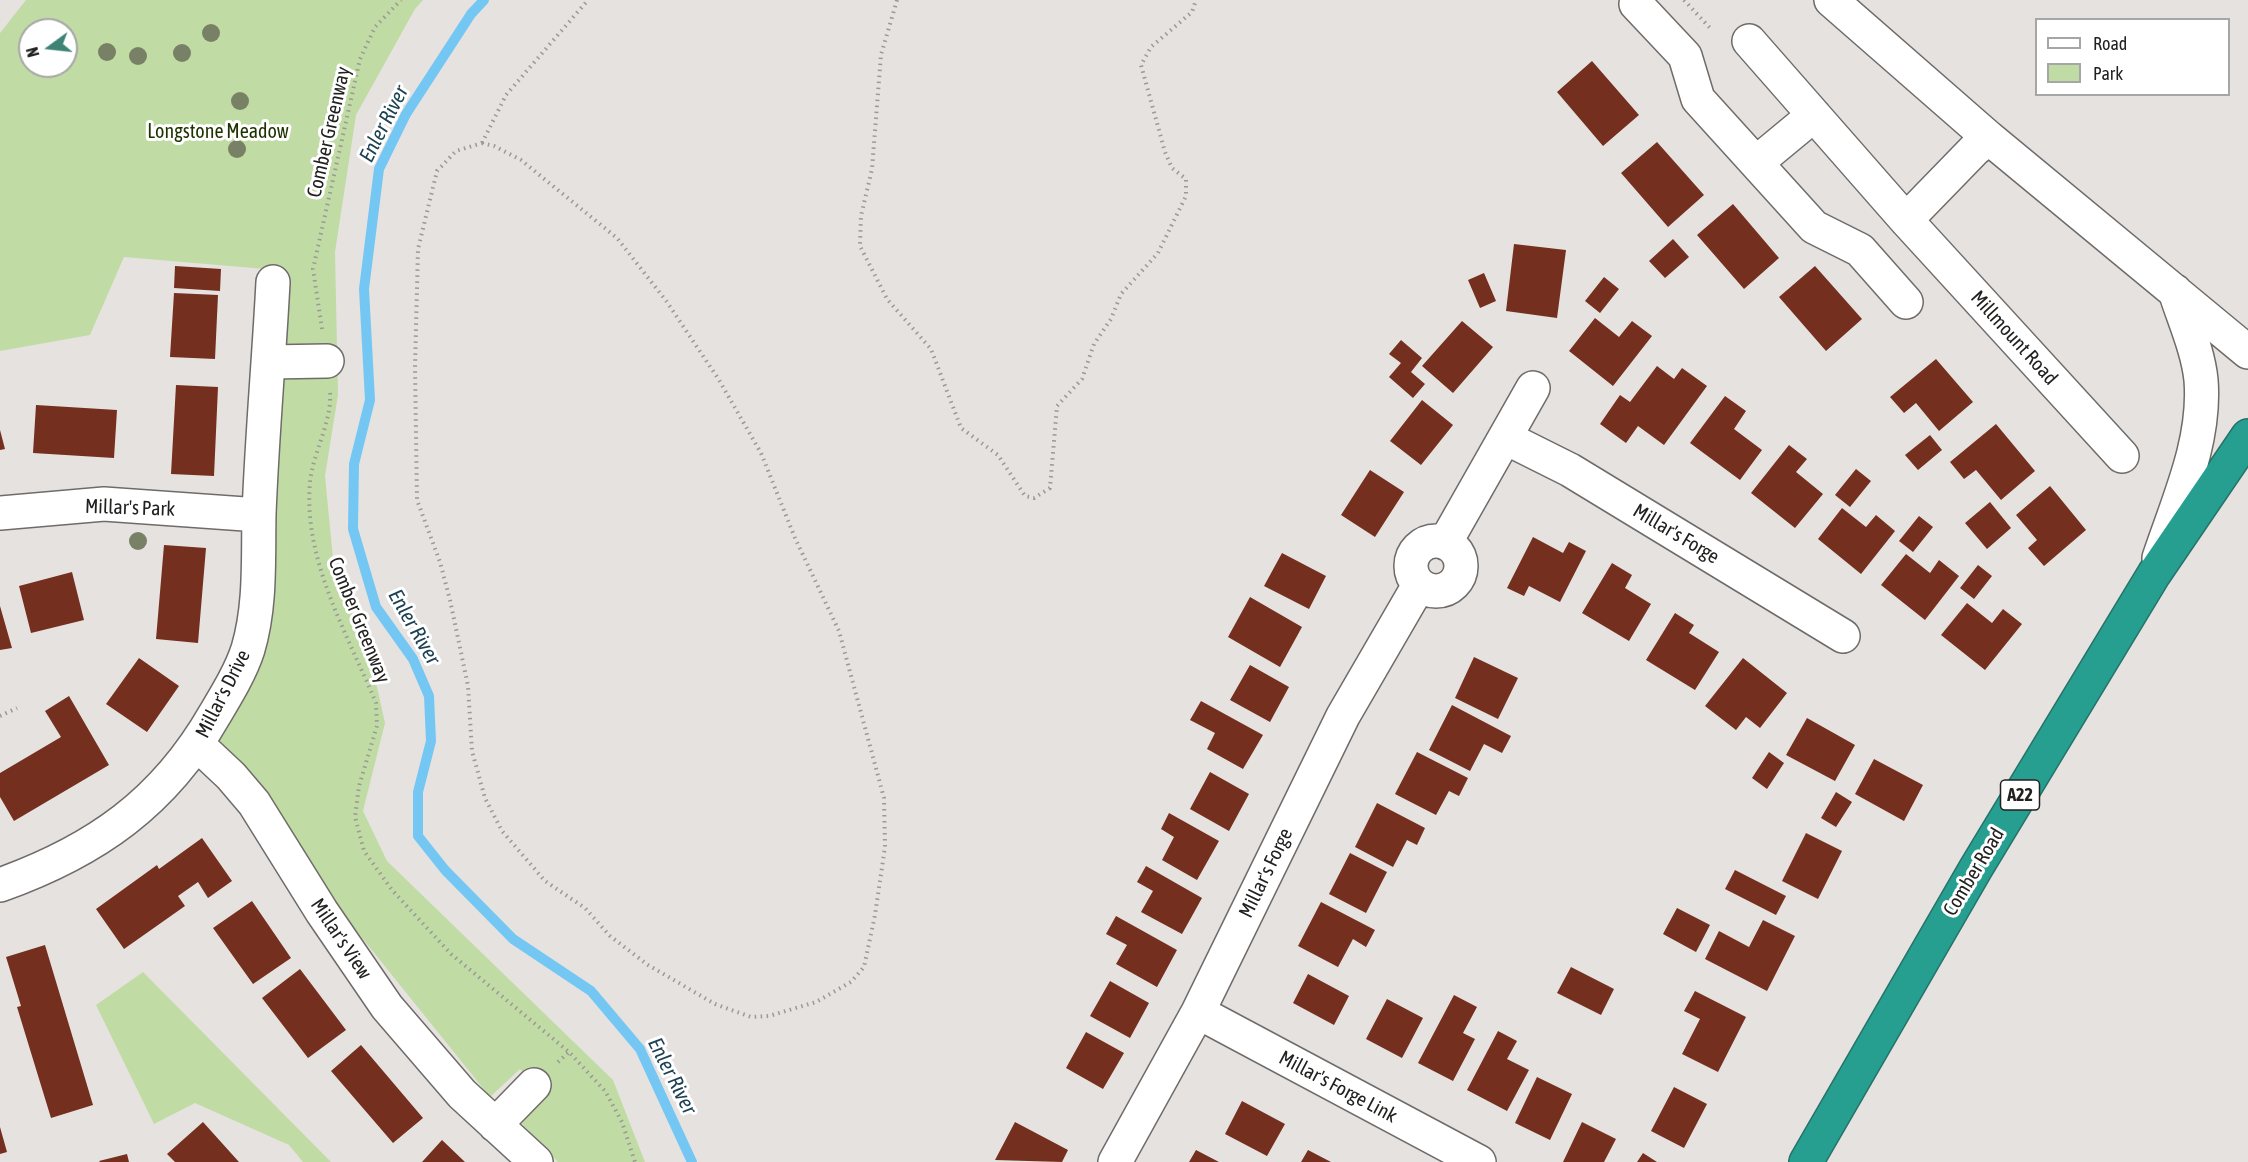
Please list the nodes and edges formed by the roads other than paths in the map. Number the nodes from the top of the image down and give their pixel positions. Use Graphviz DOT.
graph roads {
  1 [pos="1831,0"];
  2 [pos="1636,4"];
  3 [pos="1749,41"];
  4 [pos="1814,115"];
  5 [pos="1989,138"];
  6 [pos="1756,163"];
  7 [pos="1906,220"];
  8 [pos="273,282"];
  9 [pos="2175,291"];
  10 [pos="1906,302"];
  11 [pos="2248,352"];
  12 [pos="327,361"];
  13 [pos="268,362"];
  14 [pos="1533,388"];
  15 [pos="2248,436"];
  16 [pos="1506,438"];
  17 [pos="2122,456"];
  18 [pos="0,513"];
  19 [pos="259,515"];
  20 [pos="2154,574"];
  21 [pos="1843,636"];
  22 [pos="198,745"];
  23 [pos="0,885"];
  24 [pos="1198,1012"];
  25 [pos="534,1085"];
  26 [pos="495,1125"];
  27 [pos="536,1162"];
  28 [pos="1114,1162"];
  29 [pos="1479,1162"];
  30 [pos="1806,1162"];
  1 -- 5 [label="street"];
  2 -- 6 [label="street"];
  3 -- 4 [label="street, Millmount Road"];
  4 -- 6 [label="street"];
  4 -- 7 [label="street, Millmount Road"];
  5 -- 7 [label="street"];
  5 -- 9 [label="street"];
  6 -- 10 [label="street"];
  7 -- 17 [label="street, Millmount Road"];
  8 -- 13 [label="street, Millar's Drive"];
  9 -- 11 [label="street"];
  9 -- 20 [label="street"];
  12 -- 13 [label="street"];
  13 -- 19 [label="street, Millar's Drive"];
  14 -- 16 [label="street, Millar's Forge"];
  15 -- 20 [label="highway, Comber Road / A22"];
  16 -- 21 [label="street, Millar's Forge"];
  16 -- 24 [label="street, Millar's Forge"];
  18 -- 19 [label="street, Millar's Park"];
  19 -- 22 [label="street, Millar's Drive"];
  20 -- 30 [label="highway, Comber Road / A22"];
  22 -- 23 [label="street, Millar's Drive"];
  22 -- 26 [label="street, Millar's View"];
  24 -- 28 [label="street, Millar's Forge"];
  24 -- 29 [label="street, Millar's Forge Link"];
  25 -- 26 [label="street"];
  26 -- 27 [label="street, Millar's View"];
}
